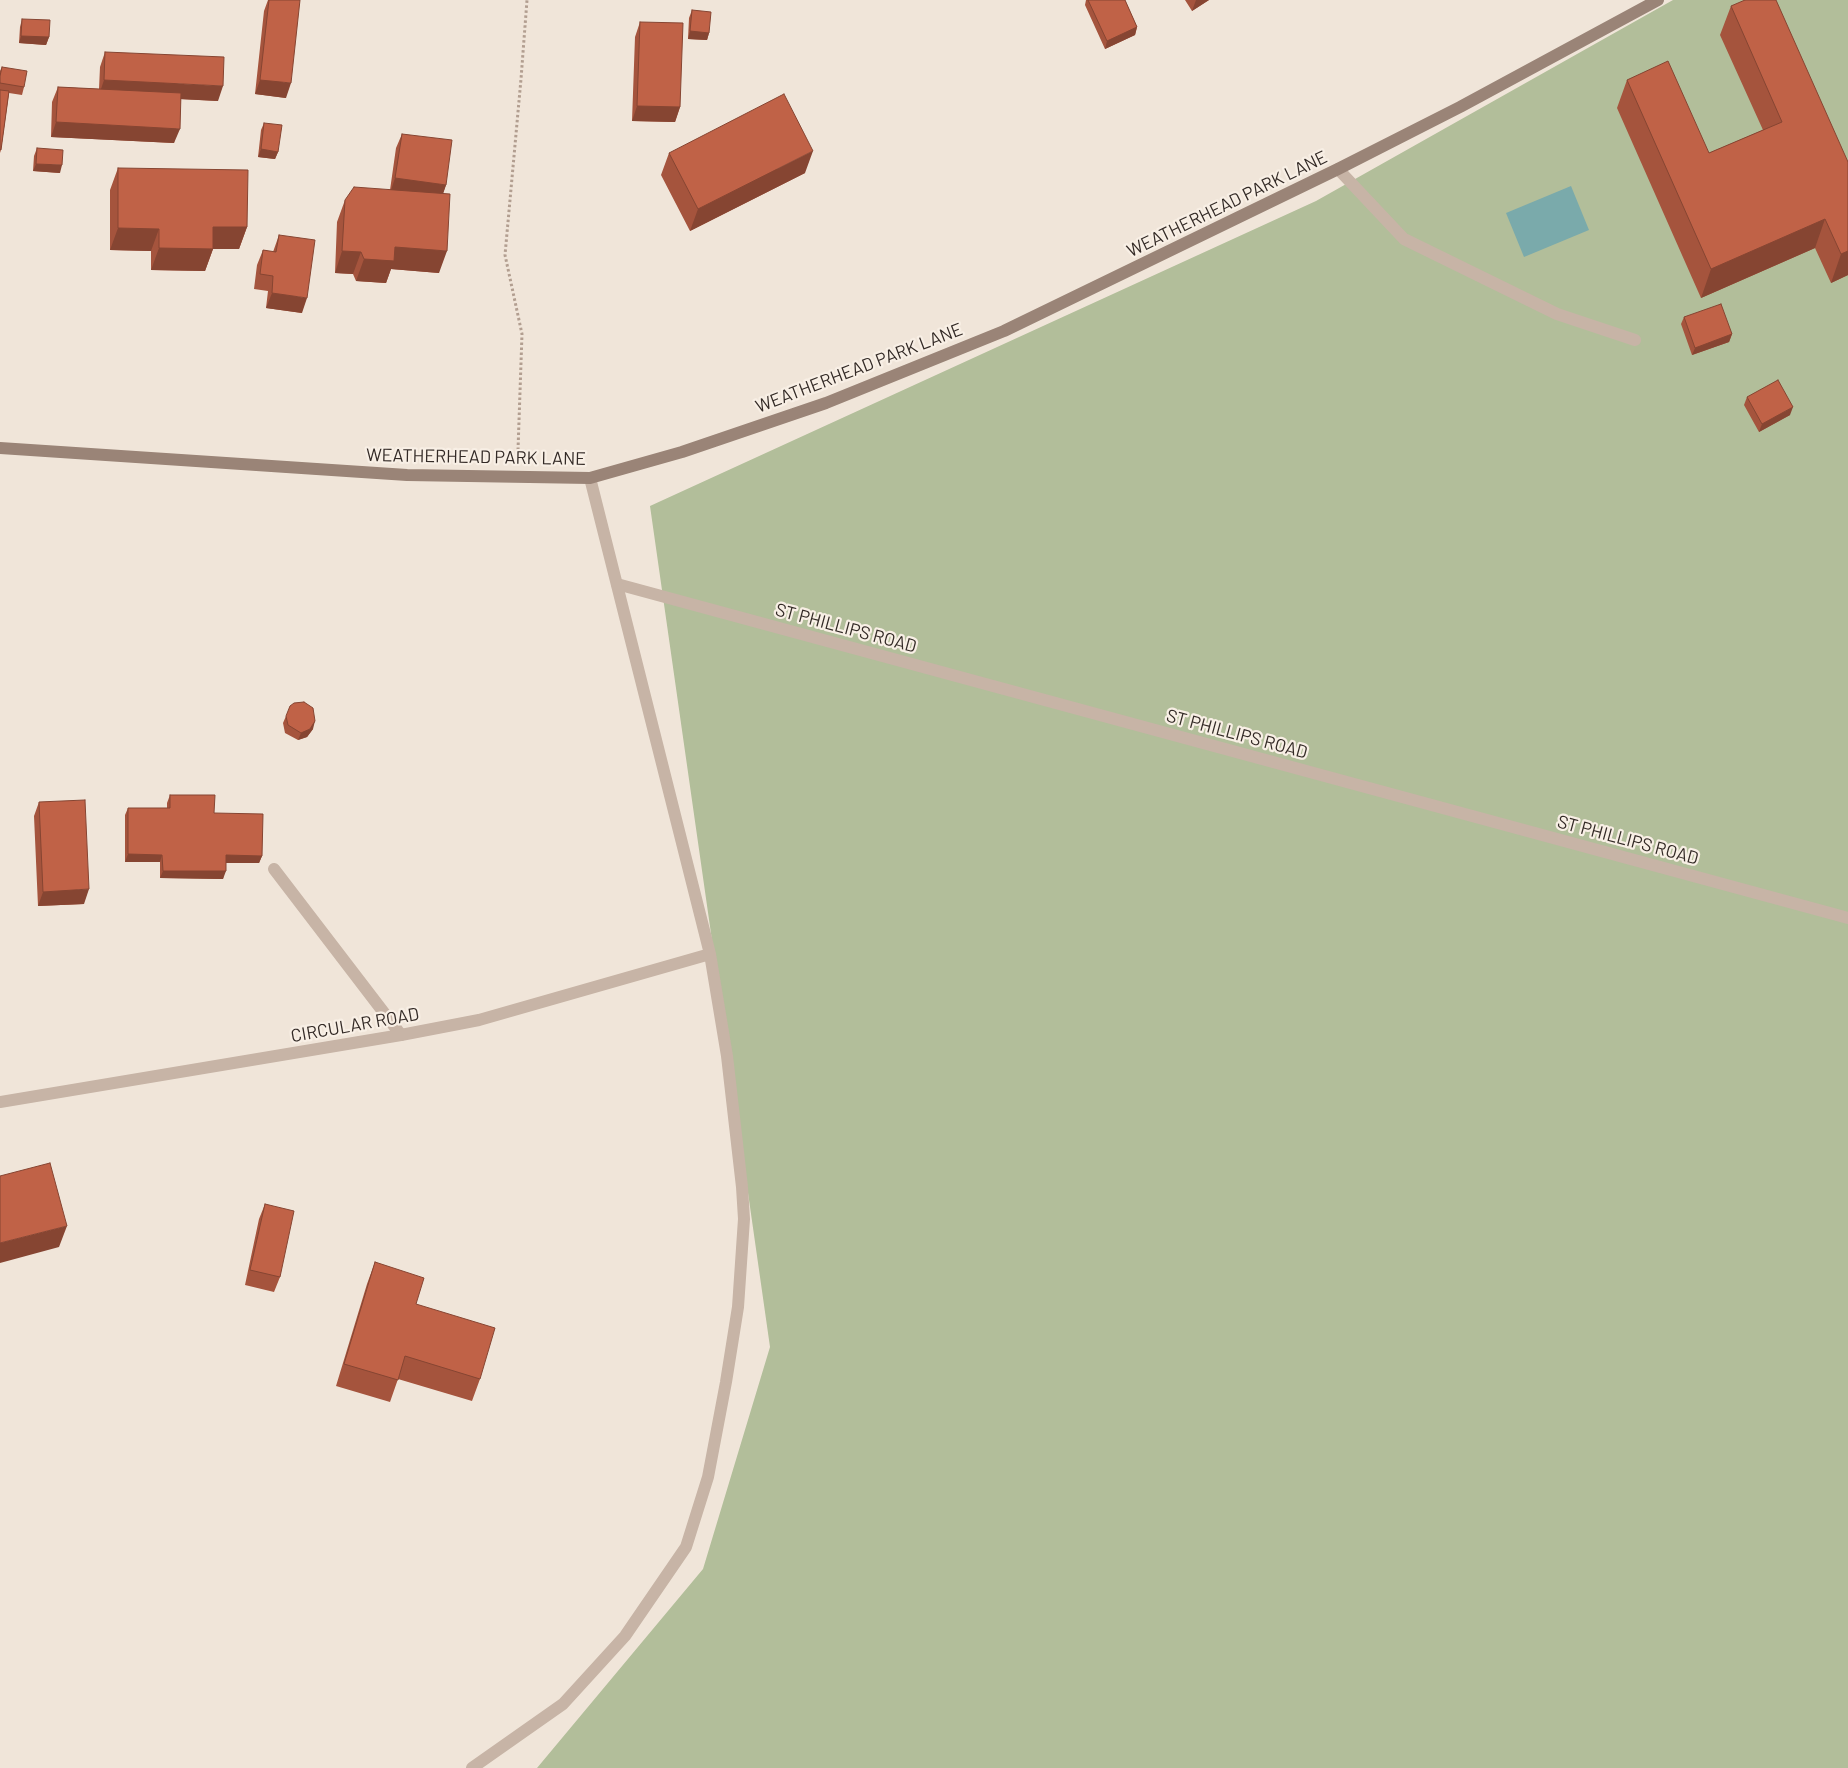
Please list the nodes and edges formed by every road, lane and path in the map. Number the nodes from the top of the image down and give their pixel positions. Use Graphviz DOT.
graph roads {
  1 [pos="527,0"];
  2 [pos="1658,0"];
  3 [pos="1338,169"];
  4 [pos="1636,340"];
  5 [pos="0,448"];
  6 [pos="518,476"];
  7 [pos="590,478"];
  8 [pos="616,584"];
  9 [pos="274,869"];
  10 [pos="1848,918"];
  11 [pos="710,954"];
  12 [pos="401,1035"];
  13 [pos="0,1102"];
  14 [pos="472,1768"];
  1 -- 6 [label="path"];
  2 -- 3 [label="main road, WEATHERHEAD PARK LANE"];
  3 -- 4 [label="street"];
  3 -- 7 [label="main road, WEATHERHEAD PARK LANE"];
  5 -- 6 [label="main road, WEATHERHEAD PARK LANE"];
  6 -- 7 [label="main road, WEATHERHEAD PARK LANE"];
  7 -- 8 [label="street"];
  8 -- 10 [label="street, ST PHILLIPS ROAD"];
  8 -- 11 [label="street"];
  9 -- 12 [label="street"];
  11 -- 12 [label="street, CIRCULAR ROAD"];
  11 -- 14 [label="street"];
  12 -- 13 [label="street, CIRCULAR ROAD"];
}
